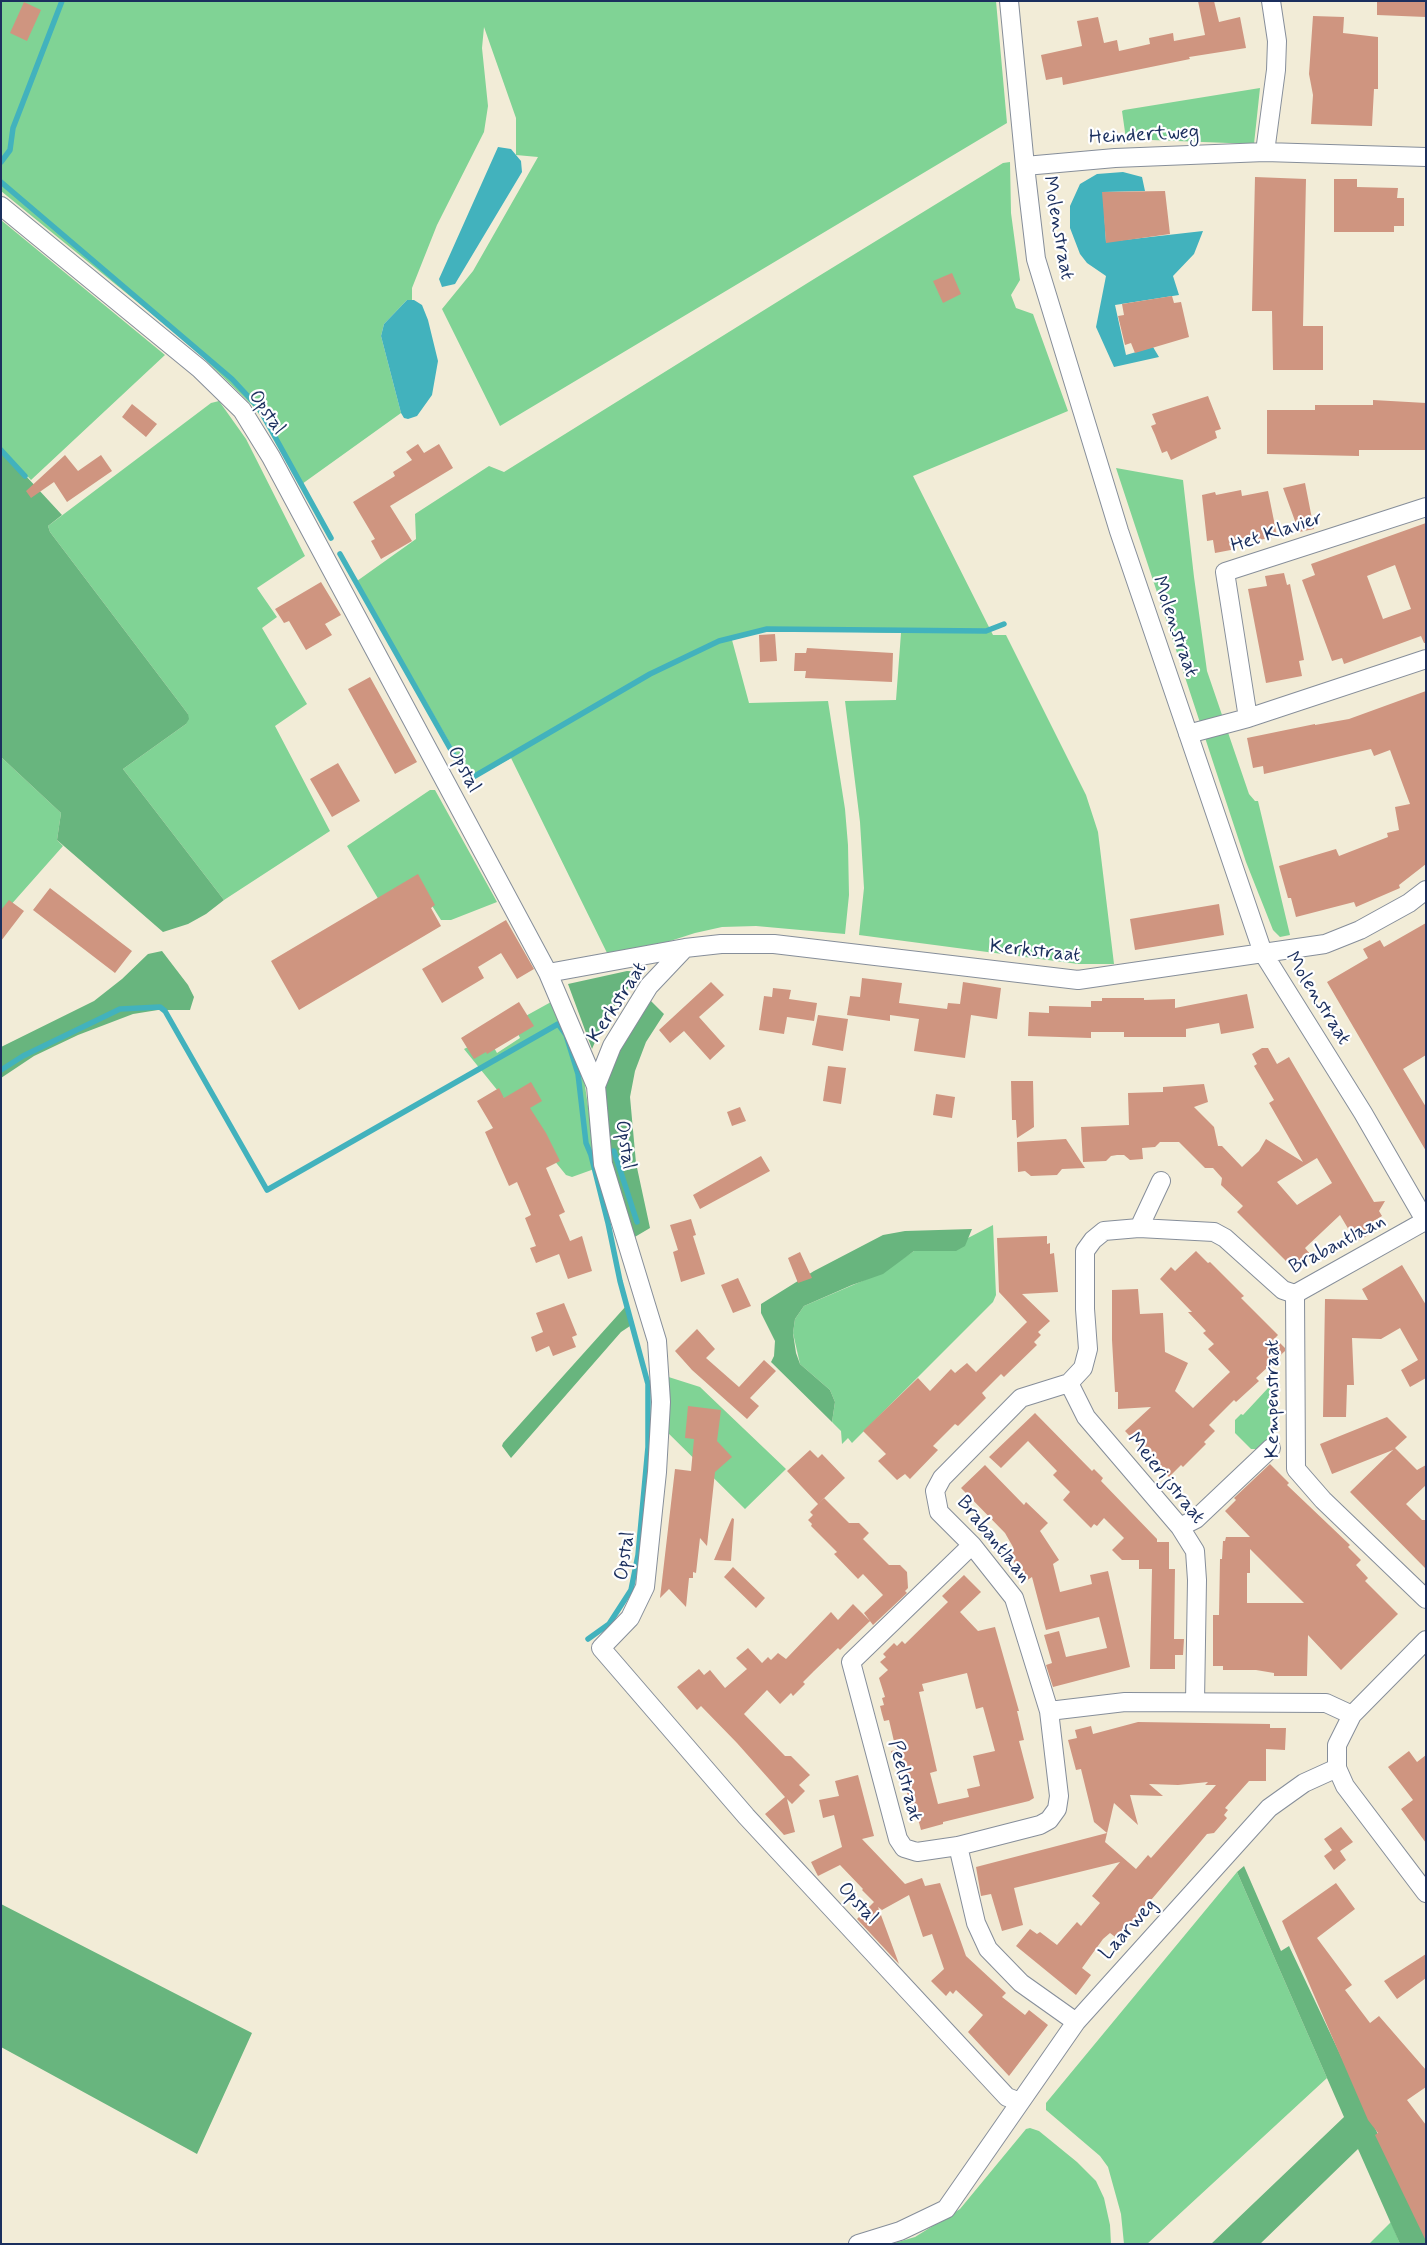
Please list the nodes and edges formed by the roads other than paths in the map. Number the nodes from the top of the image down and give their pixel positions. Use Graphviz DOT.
graph roads {
  1 [pos="1009,1"];
  2 [pos="1271,1"];
  3 [pos="1265,152"];
  4 [pos="1426,157"];
  5 [pos="1025,166"];
  6 [pos="1,206"];
  7 [pos="1426,506"];
  8 [pos="1426,659"];
  9 [pos="1248,718"];
  10 [pos="1188,734"];
  11 [pos="1426,890"];
  12 [pos="685,948"];
  13 [pos="1263,953"];
  14 [pos="548,973"];
  15 [pos="596,1086"];
  16 [pos="1160,1181"];
  17 [pos="1426,1222"];
  18 [pos="1139,1228"];
  19 [pos="1295,1294"];
  20 [pos="1068,1383"];
  21 [pos="1271,1448"];
  22 [pos="1180,1527"];
  23 [pos="972,1545"];
  24 [pos="1426,1599"];
  25 [pos="1426,1640"];
  26 [pos="1195,1702"];
  27 [pos="1049,1711"];
  28 [pos="1352,1715"];
  29 [pos="1337,1768"];
  30 [pos="958,1846"];
  31 [pos="1426,1893"];
  32 [pos="1076,2022"];
  33 [pos="1020,2102"];
  34 [pos="858,2244"];
  1 -- 5 [label="street, Molenstraat"];
  2 -- 3 [label="street"];
  3 -- 4 [label="street, Heindertweg"];
  3 -- 5 [label="street, Heindertweg"];
  5 -- 10 [label="street, Molenstraat"];
  6 -- 14 [label="street, Opstal"];
  7 -- 9 [label="street, Het Klavier"];
  8 -- 9 [label="street"];
  9 -- 10 [label="street"];
  10 -- 13 [label="street, Molenstraat"];
  11 -- 13 [label="street, Kerkstraat"];
  12 -- 13 [label="street, Kerkstraat"];
  12 -- 14 [label="street, Kerkstraat"];
  12 -- 15 [label="street, Kerkstraat"];
  13 -- 17 [label="street, Molenstraat"];
  14 -- 15 [label="street, Opstal"];
  15 -- 33 [label="street, Opstal"];
  16 -- 18 [label="street"];
  17 -- 19 [label="street, Brabantlaan"];
  18 -- 19 [label="street, Brabantlaan"];
  18 -- 20 [label="street, Brabantlaan"];
  19 -- 24 [label="street, Kempenstraat"];
  20 -- 22 [label="street, Meierijstraat"];
  20 -- 23 [label="street, Brabantlaan"];
  21 -- 22 [label="street, Kempenstraat"];
  22 -- 26 [label="street, Meierijstraat"];
  23 -- 27 [label="street, Brabantlaan"];
  23 -- 30 [label="street, Peelstraat"];
  25 -- 28 [label="street"];
  26 -- 27 [label="street"];
  26 -- 28 [label="street"];
  27 -- 30 [label="street, Peelstraat"];
  28 -- 29 [label="street"];
  29 -- 31 [label="street"];
  29 -- 32 [label="street, Laarweg"];
  30 -- 32 [label="street"];
  32 -- 33 [label="street, Laarweg"];
  33 -- 34 [label="street, Laarweg"];
}
